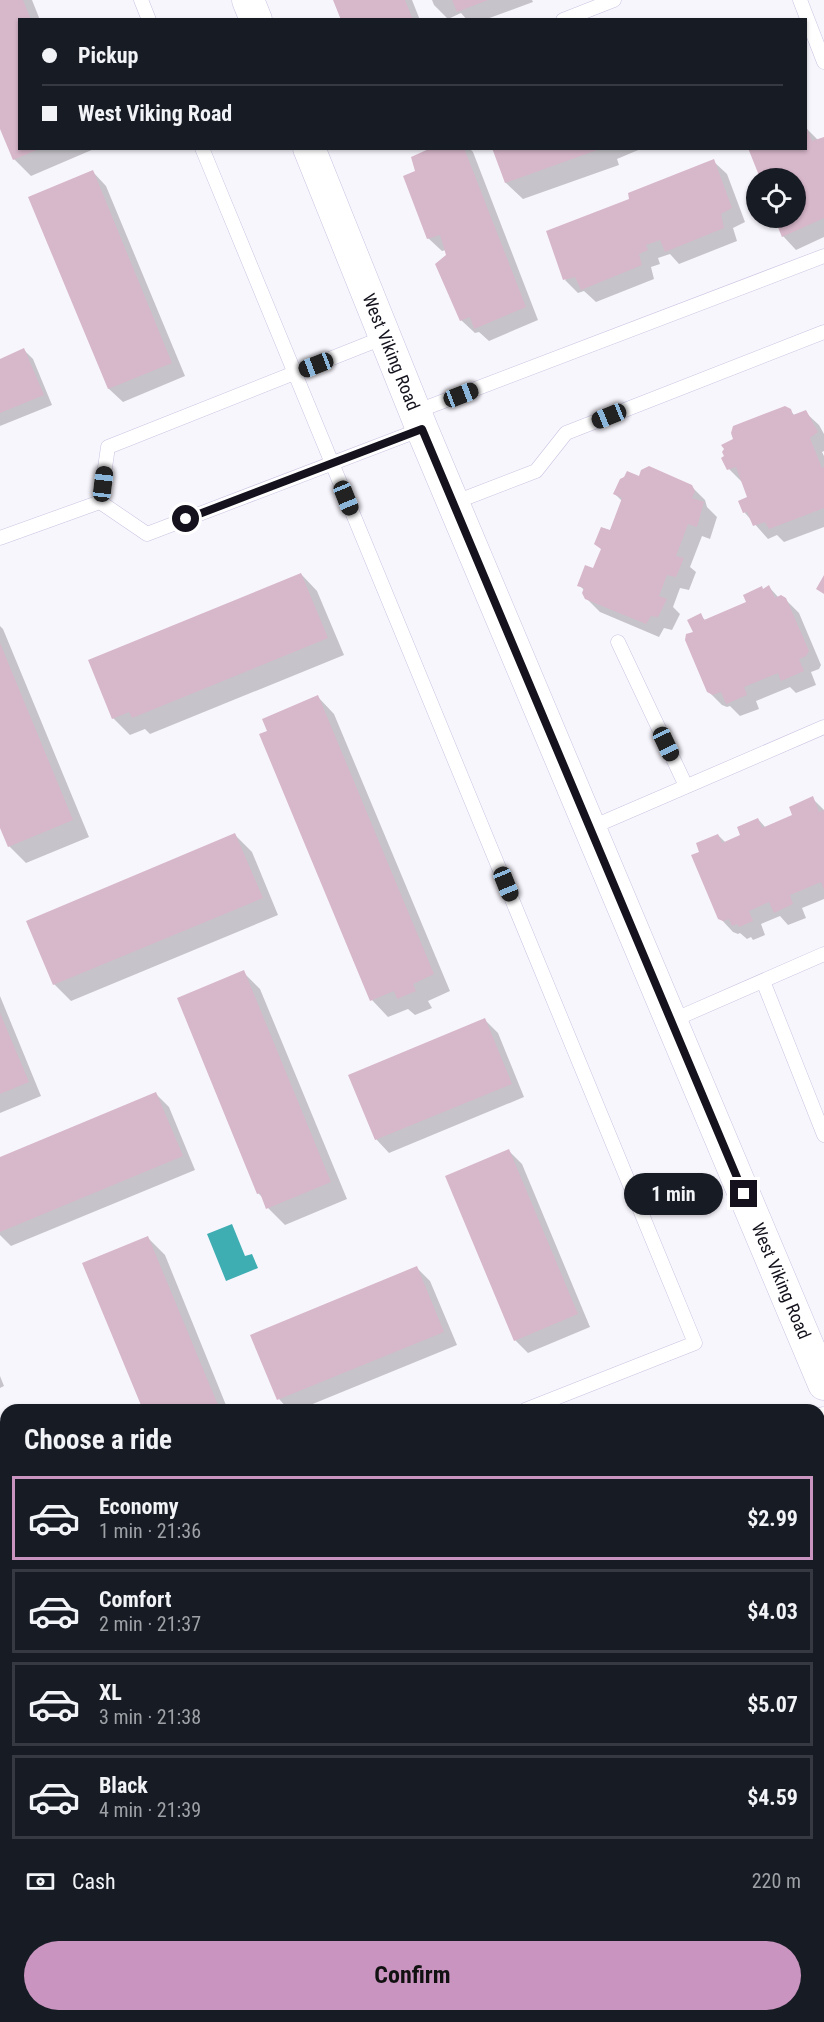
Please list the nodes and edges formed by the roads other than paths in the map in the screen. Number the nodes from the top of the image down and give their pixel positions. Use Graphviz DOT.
graph roads {
  1 [pos="141,0"];
  2 [pos="248,0"];
  3 [pos="614,0"];
  4 [pos="800,0"];
  5 [pos="148,18"];
  6 [pos="255,18"];
  7 [pos="568,18"];
  8 [pos="807,18"];
  9 [pos="807,18"];
  10 [pos="824,62"];
  11 [pos="203,150"];
  12 [pos="310,150"];
  13 [pos="824,256"];
  14 [pos="824,332"];
  15 [pos="385,338"];
  16 [pos="295,373"];
  17 [pos="419,420"];
  18 [pos="332,463"];
  19 [pos="100,502"];
  20 [pos="453,503"];
  21 [pos="0,538"];
  22 [pos="618,642"];
  23 [pos="824,727"];
  24 [pos="686,786"];
  25 [pos="590,828"];
  26 [pos="824,954"];
  27 [pos="763,981"];
  28 [pos="671,1021"];
  29 [pos="824,1135"];
  30 [pos="824,1383"];
  31 [pos="540,1404"];
  1 -- 5 [label="lane"];
  2 -- 6 [label="street"];
  3 -- 7 [label="lane"];
  4 -- 8 [label="lane"];
  9 -- 10 [label="lane"];
  11 -- 16 [label="lane"];
  12 -- 15 [label="street, West Viking Road"];
  13 -- 17 [label="lane"];
  14 -- 20 [label="lane"];
  15 -- 16 [label="lane"];
  15 -- 17 [label="street, West Viking Road"];
  16 -- 18 [label="lane"];
  16 -- 19 [label="lane"];
  17 -- 18 [label="lane"];
  17 -- 20 [label="street, West Viking Road"];
  18 -- 19 [label="lane"];
  18 -- 31 [label="lane"];
  19 -- 21 [label="lane"];
  20 -- 25 [label="street, West Viking Road"];
  22 -- 24 [label="lane"];
  23 -- 24 [label="lane"];
  24 -- 25 [label="lane"];
  25 -- 28 [label="street, West Viking Road"];
  26 -- 27 [label="lane"];
  27 -- 28 [label="lane"];
  27 -- 29 [label="lane"];
  28 -- 30 [label="street, West Viking Road"];
}
